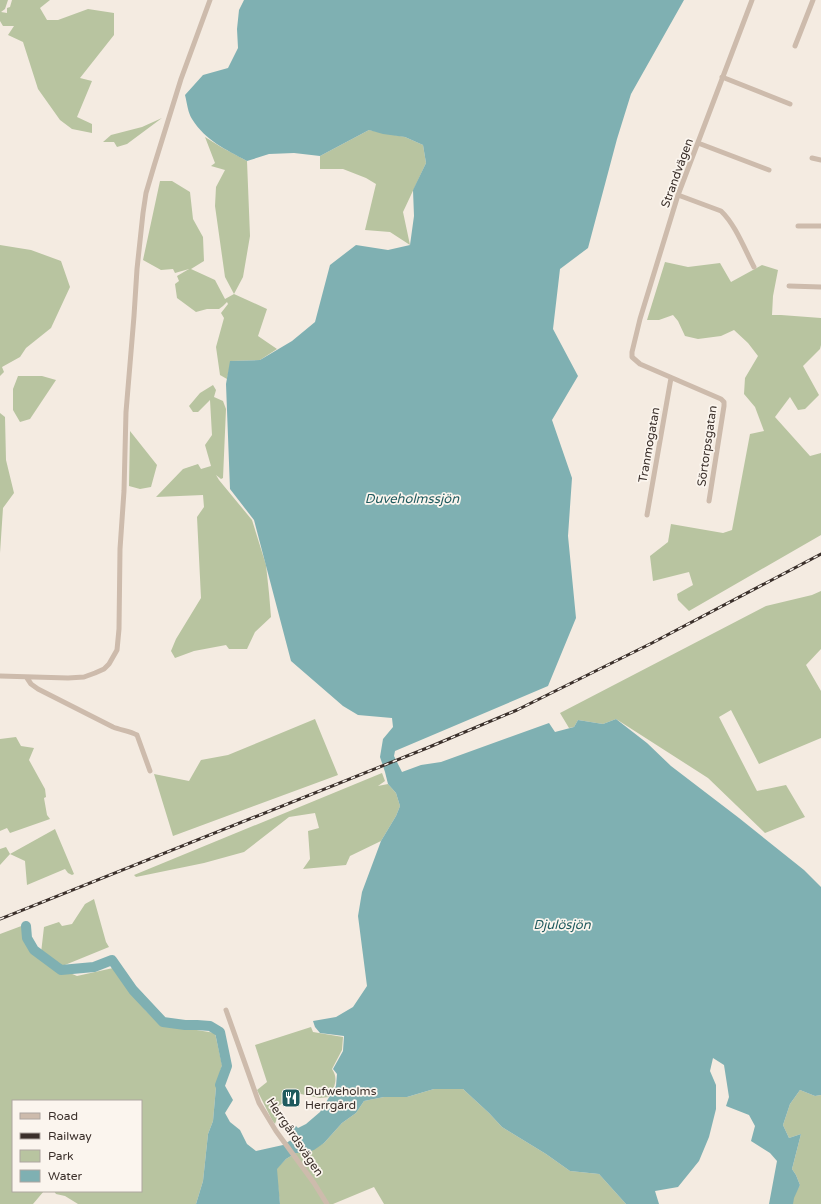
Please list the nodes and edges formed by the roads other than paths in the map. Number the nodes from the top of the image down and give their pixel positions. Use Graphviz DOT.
graph roads {
  1 [pos="210,0"];
  2 [pos="752,0"];
  3 [pos="813,0"];
  4 [pos="796,46"];
  5 [pos="722,78"];
  6 [pos="790,104"];
  7 [pos="698,143"];
  8 [pos="812,158"];
  9 [pos="821,160"];
  10 [pos="769,170"];
  11 [pos="678,195"];
  12 [pos="798,226"];
  13 [pos="821,226"];
  14 [pos="754,267"];
  15 [pos="789,286"];
  16 [pos="821,287"];
  17 [pos="632,357"];
  18 [pos="671,378"];
  19 [pos="709,501"];
  20 [pos="647,515"];
  21 [pos="0,676"];
  22 [pos="27,678"];
  23 [pos="150,771"];
  24 [pos="226,1010"];
  25 [pos="327,1204"];
  1 -- 22 [label="street"];
  2 -- 5 [label="street, Strandvägen"];
  3 -- 4 [label="street"];
  5 -- 6 [label="street"];
  5 -- 7 [label="street, Strandvägen"];
  7 -- 10 [label="street"];
  7 -- 11 [label="street, Strandvägen"];
  8 -- 9 [label="street"];
  11 -- 14 [label="street"];
  11 -- 17 [label="street, Strandvägen"];
  12 -- 13 [label="street"];
  15 -- 16 [label="street"];
  17 -- 18 [label="street, Sörtorpsgatan"];
  18 -- 19 [label="street, Sörtorpsgatan"];
  18 -- 20 [label="street, Tranmogatan"];
  21 -- 22 [label="street"];
  22 -- 23 [label="street"];
  24 -- 25 [label="street, Herrgårdsvägen"];
}
